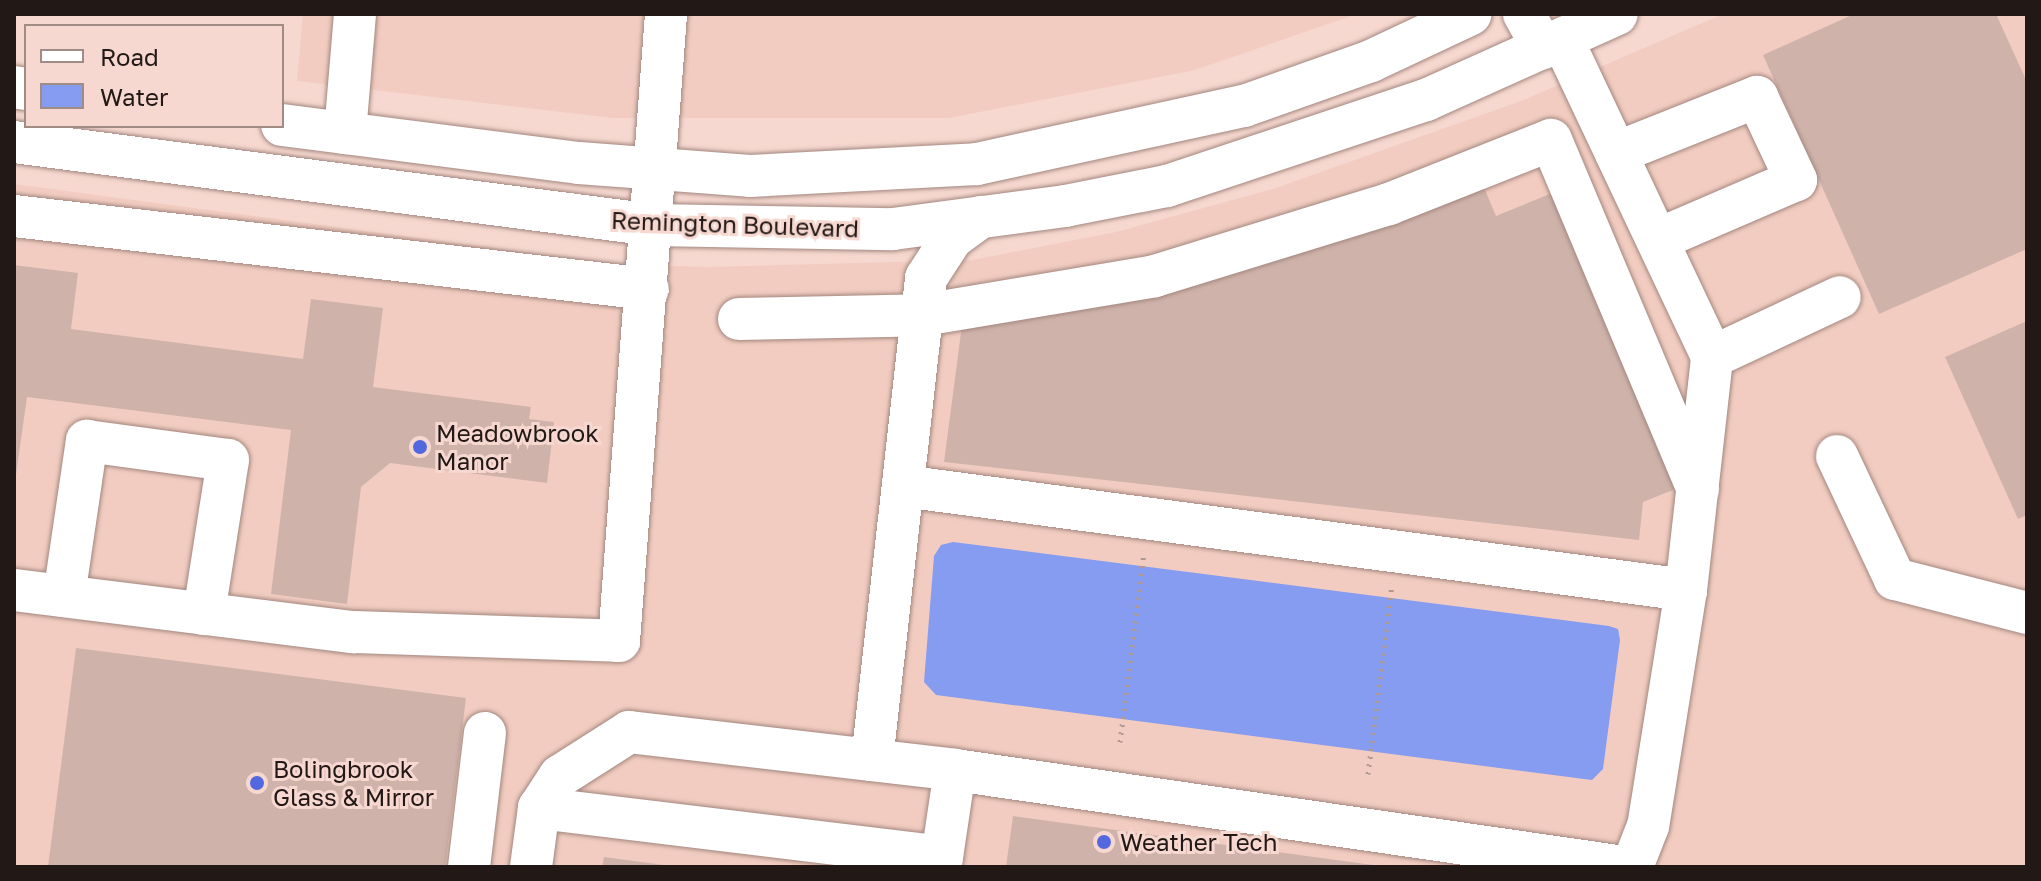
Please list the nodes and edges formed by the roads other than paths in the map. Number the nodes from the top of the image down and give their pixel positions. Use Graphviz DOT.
graph roads {
  1 [pos="355,14"];
  2 [pos="666,14"];
  3 [pos="1471,14"];
  4 [pos="1569,26"];
  5 [pos="284,125"];
  6 [pos="345,133"];
  7 [pos="14,142"];
  8 [pos="1616,153"];
  9 [pos="652,168"];
  10 [pos="14,216"];
  11 [pos="981,217"];
  12 [pos="653,225"];
  13 [pos="876,229"];
  14 [pos="1657,240"];
  15 [pos="648,289"];
  16 [pos="925,296"];
  17 [pos="1840,297"];
  18 [pos="739,319"];
  19 [pos="1712,357"];
  20 [pos="1837,456"];
  21 [pos="903,486"];
  22 [pos="1698,489"];
  23 [pos="14,590"];
  24 [pos="1686,590"];
  25 [pos="64,596"];
  26 [pos="2027,613"];
  27 [pos="204,614"];
  28 [pos="485,733"];
  29 [pos="872,760"];
  30 [pos="955,770"];
  31 [pos="539,808"];
  32 [pos="469,867"];
  33 [pos="531,867"];
  34 [pos="1624,867"];
  35 [pos="1632,867"];
  1 -- 6 [label="street"];
  2 -- 9 [label="street"];
  3 -- 9 [label="street, Remington Boulevard"];
  4 -- 8 [label="street"];
  4 -- 11 [label="street, Remington Boulevard"];
  5 -- 6 [label="street, Remington Boulevard"];
  6 -- 9 [label="street, Remington Boulevard"];
  7 -- 12 [label="street, Remington Boulevard"];
  8 -- 14 [label="street"];
  8 -- 14 [label="street"];
  9 -- 12 [label="street"];
  10 -- 15 [label="street"];
  11 -- 13 [label="street, Remington Boulevard"];
  11 -- 16 [label="street"];
  12 -- 13 [label="street, Remington Boulevard"];
  12 -- 15 [label="street"];
  13 -- 16 [label="street"];
  14 -- 19 [label="street"];
  15 -- 27 [label="street"];
  16 -- 18 [label="street"];
  16 -- 21 [label="street"];
  16 -- 22 [label="street"];
  17 -- 19 [label="street"];
  19 -- 22 [label="street"];
  20 -- 26 [label="street"];
  21 -- 24 [label="street"];
  21 -- 29 [label="street"];
  22 -- 24 [label="street"];
  23 -- 25 [label="street"];
  24 -- 35 [label="street"];
  25 -- 27 [label="street"];
  25 -- 27 [label="street"];
  28 -- 32 [label="street"];
  29 -- 30 [label="street"];
  29 -- 31 [label="street"];
  30 -- 31 [label="street"];
  30 -- 34 [label="street"];
  31 -- 33 [label="street"];
}
